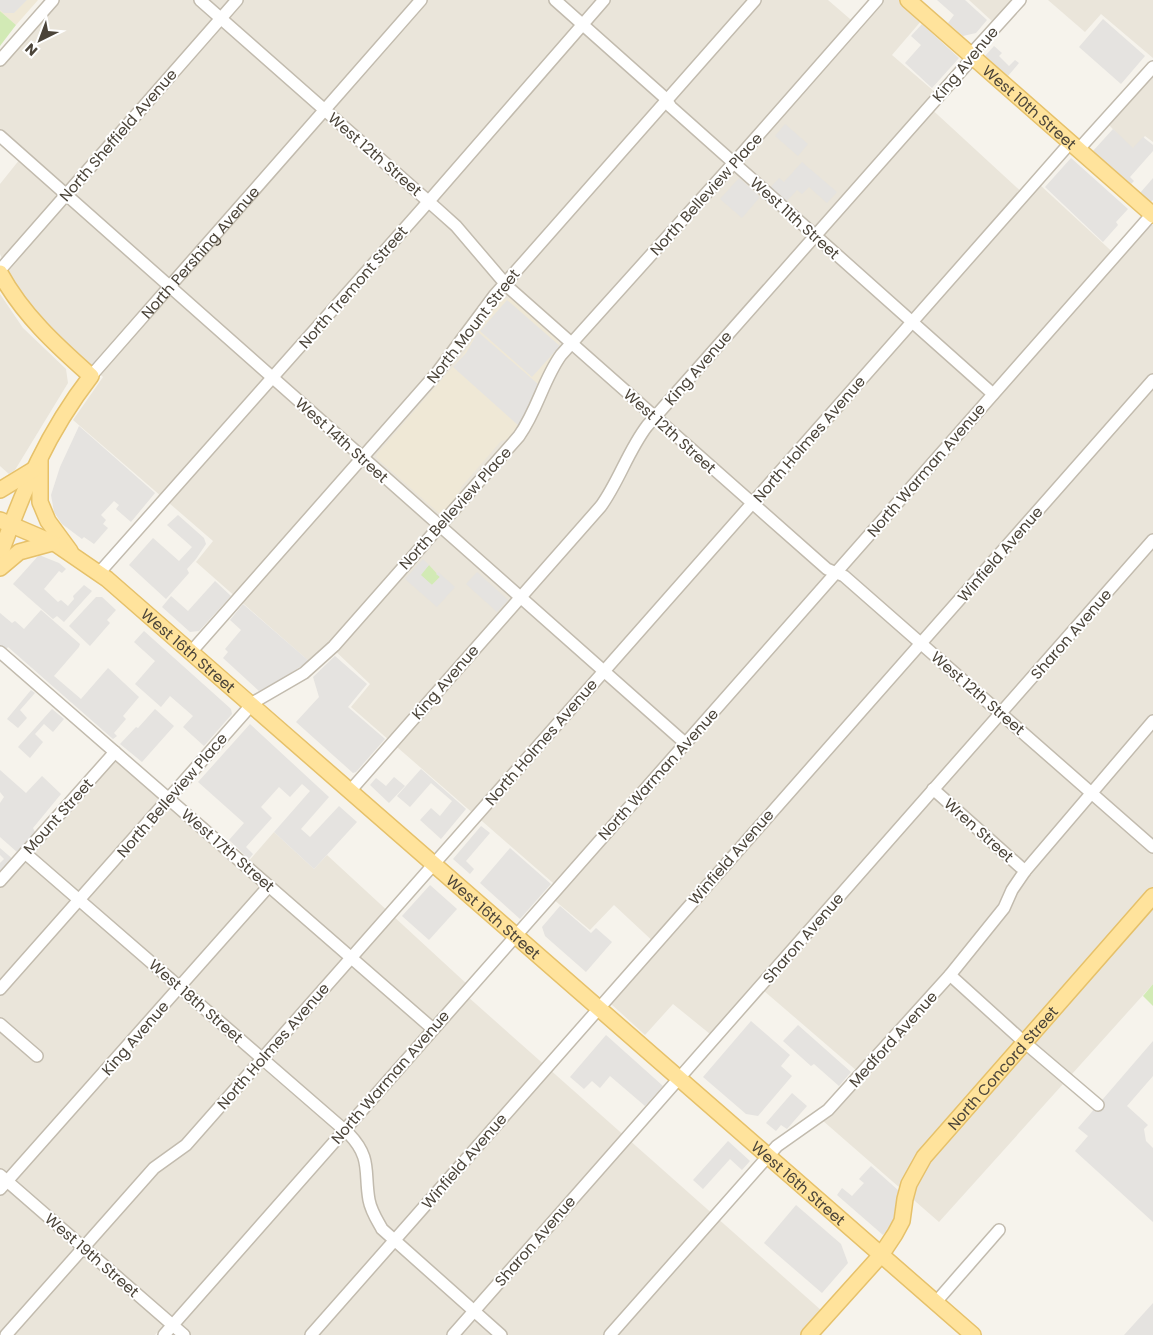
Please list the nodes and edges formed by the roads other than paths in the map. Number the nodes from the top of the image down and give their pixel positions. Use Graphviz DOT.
graph roads {
  1 [pos="52,0"];
  2 [pos="200,0"];
  3 [pos="237,0"];
  4 [pos="420,0"];
  5 [pos="555,0"];
  6 [pos="604,0"];
  7 [pos="756,0"];
  8 [pos="877,0"];
  9 [pos="908,0"];
  10 [pos="1020,0"];
  11 [pos="221,18"];
  12 [pos="582,24"];
  13 [pos="971,56"];
  14 [pos="0,60"];
  15 [pos="1153,67"];
  16 [pos="667,101"];
  17 [pos="324,110"];
  18 [pos="0,136"];
  19 [pos="1074,147"];
  20 [pos="733,163"];
  21 [pos="66,195"];
  22 [pos="428,201"];
  23 [pos="1153,214"];
  24 [pos="815,236"];
  25 [pos="0,272"];
  26 [pos="505,284"];
  27 [pos="169,286"];
  28 [pos="912,322"];
  29 [pos="571,344"];
  30 [pos="91,376"];
  31 [pos="272,378"];
  32 [pos="1153,380"];
  33 [pos="993,394"];
  34 [pos="655,417"];
  35 [pos="362,457"];
  36 [pos="37,463"];
  37 [pos="0,490"];
  38 [pos="752,503"];
  39 [pos="6,522"];
  40 [pos="440,525"];
  41 [pos="1153,540"];
  42 [pos="52,543"];
  43 [pos="72,554"];
  44 [pos="0,555"];
  45 [pos="0,568"];
  46 [pos="99,573"];
  47 [pos="836,573"];
  48 [pos="520,597"];
  49 [pos="921,643"];
  50 [pos="0,652"];
  51 [pos="191,652"];
  52 [pos="604,671"];
  53 [pos="251,705"];
  54 [pos="1001,713"];
  55 [pos="1153,721"];
  56 [pos="685,743"];
  57 [pos="115,752"];
  58 [pos="350,790"];
  59 [pos="933,790"];
  60 [pos="1092,793"];
  61 [pos="168,799"];
  62 [pos="1153,847"];
  63 [pos="26,853"];
  64 [pos="434,864"];
  65 [pos="1025,871"];
  66 [pos="0,881"];
  67 [pos="269,886"];
  68 [pos="1153,896"];
  69 [pos="80,899"];
  70 [pos="515,935"];
  71 [pos="351,958"];
  72 [pos="950,975"];
  73 [pos="180,987"];
  74 [pos="0,989"];
  75 [pos="598,1008"];
  76 [pos="0,1024"];
  77 [pos="433,1029"];
  78 [pos="1024,1042"];
  79 [pos="37,1056"];
  80 [pos="262,1059"];
  81 [pos="679,1078"];
  82 [pos="1098,1105"];
  83 [pos="343,1131"];
  84 [pos="768,1156"];
  85 [pos="2,1182"];
  86 [pos="999,1230"];
  87 [pos="394,1240"];
  88 [pos="83,1248"];
  89 [pos="881,1255"];
  90 [pos="936,1302"];
  91 [pos="474,1311"];
  92 [pos="173,1325"];
  93 [pos="6,1335"];
  94 [pos="164,1335"];
  95 [pos="184,1335"];
  96 [pos="311,1335"];
  97 [pos="453,1335"];
  98 [pos="501,1335"];
  99 [pos="610,1335"];
  100 [pos="809,1335"];
  101 [pos="974,1335"];
  1 -- 14 [label="street"];
  2 -- 11 [label="street, West 12th Street"];
  3 -- 11 [label="street, North Sheffield Avenue"];
  4 -- 17 [label="street, North Pershing Avenue"];
  5 -- 12 [label="street, West 11th Street"];
  6 -- 12 [label="street, North Tremont Street"];
  7 -- 16 [label="street, North Mount Street"];
  8 -- 20 [label="street, North Belleview Place"];
  9 -- 13 [label="main road, West 10th Street"];
  10 -- 13 [label="street, King Avenue"];
  11 -- 17 [label="street, West 12th Street"];
  11 -- 21 [label="street, North Sheffield Avenue"];
  12 -- 16 [label="street, West 11th Street"];
  12 -- 22 [label="street, North Tremont Street"];
  13 -- 19 [label="main road, West 10th Street"];
  13 -- 24 [label="street, King Avenue"];
  15 -- 19 [label="street, North Holmes Avenue"];
  16 -- 20 [label="street, West 11th Street"];
  16 -- 26 [label="street, North Mount Street"];
  17 -- 22 [label="street, West 12th Street"];
  17 -- 27 [label="street, North Pershing Avenue"];
  18 -- 21 [label="street, West 14th Street"];
  19 -- 23 [label="main road, West 10th Street"];
  19 -- 28 [label="street, North Holmes Avenue"];
  20 -- 24 [label="street, West 11th Street"];
  20 -- 29 [label="street, North Belleview Place"];
  21 -- 25 [label="street, North Sheffield Avenue"];
  21 -- 27 [label="street, West 14th Street"];
  22 -- 26 [label="street, West 12th Street"];
  22 -- 31 [label="street, North Tremont Street"];
  23 -- 33 [label="street, North Warman Avenue"];
  24 -- 28 [label="street, West 11th Street"];
  24 -- 34 [label="street, King Avenue"];
  25 -- 30 [label="main road"];
  26 -- 29 [label="street, West 12th Street"];
  26 -- 35 [label="street, North Mount Street"];
  27 -- 30 [label="street, North Pershing Avenue"];
  27 -- 31 [label="street, West 14th Street"];
  28 -- 33 [label="street, West 11th Street"];
  28 -- 38 [label="street, North Holmes Avenue"];
  29 -- 34 [label="street, West 12th Street"];
  29 -- 40 [label="street, North Belleview Place"];
  30 -- 36 [label="main road, North Pershing Avenue"];
  31 -- 35 [label="street, West 14th Street"];
  31 -- 46 [label="street, North Tremont Street"];
  32 -- 49 [label="street, Winfield Avenue"];
  33 -- 47 [label="street, North Warman Avenue"];
  34 -- 38 [label="street, West 12th Street"];
  34 -- 48 [label="street, King Avenue"];
  35 -- 40 [label="street, West 14th Street"];
  35 -- 51 [label="street, North Mount Street"];
  36 -- 37 [label="main road"];
  36 -- 39 [label="main road, North Pershing Avenue"];
  36 -- 43 [label="main road"];
  38 -- 47 [label="street, West 12th Street"];
  38 -- 52 [label="street, North Holmes Avenue"];
  39 -- 42 [label="main road, West 16th Street"];
  39 -- 44 [label="main road, North Pershing Avenue"];
  40 -- 48 [label="street, West 14th Street"];
  40 -- 53 [label="street, North Belleview Place"];
  41 -- 54 [label="street, Sharon Avenue"];
  42 -- 43 [label="main road, West 16th Street"];
  42 -- 45 [label="main road"];
  43 -- 46 [label="main road, West 16th Street"];
  46 -- 51 [label="main road, West 16th Street"];
  47 -- 49 [label="street, West 12th Street"];
  47 -- 56 [label="street, North Warman Avenue"];
  48 -- 52 [label="street, West 14th Street"];
  48 -- 58 [label="street, King Avenue"];
  49 -- 54 [label="street, West 12th Street"];
  49 -- 75 [label="street, Winfield Avenue"];
  50 -- 57 [label="street, West 17th Street"];
  51 -- 53 [label="main road, West 16th Street"];
  52 -- 56 [label="street, West 14th Street"];
  52 -- 64 [label="street, North Holmes Avenue"];
  53 -- 58 [label="main road, West 16th Street"];
  53 -- 61 [label="street, North Belleview Place"];
  54 -- 59 [label="street, Sharon Avenue"];
  54 -- 60 [label="street, West 12th Street"];
  55 -- 60 [label="street, Medford Avenue"];
  56 -- 70 [label="street, North Warman Avenue"];
  57 -- 61 [label="street, West 17th Street"];
  57 -- 63 [label="street, Mount Street"];
  58 -- 64 [label="main road, West 16th Street"];
  59 -- 65 [label="street, Wren Street"];
  59 -- 81 [label="street, Sharon Avenue"];
  60 -- 62 [label="street, West 12th Street"];
  60 -- 65 [label="street, Medford Avenue"];
  61 -- 67 [label="street, West 17th Street"];
  61 -- 69 [label="street, North Belleview Place"];
  63 -- 66 [label="street, Mount Street"];
  63 -- 69 [label="street, West 18th Street"];
  64 -- 70 [label="main road, West 16th Street"];
  64 -- 71 [label="street, North Holmes Avenue"];
  65 -- 72 [label="street, Medford Avenue"];
  67 -- 71 [label="street, West 17th Street"];
  67 -- 73 [label="street, King Avenue"];
  68 -- 78 [label="main road, North Concord Street"];
  69 -- 73 [label="street, West 18th Street"];
  69 -- 74 [label="street, North Belleview Place"];
  70 -- 75 [label="main road, West 16th Street"];
  70 -- 77 [label="street, North Warman Avenue"];
  71 -- 77 [label="street, West 17th Street"];
  71 -- 80 [label="street, North Holmes Avenue"];
  72 -- 78 [label="street"];
  72 -- 84 [label="street, Medford Avenue"];
  73 -- 80 [label="street, West 18th Street"];
  73 -- 85 [label="street, King Avenue"];
  75 -- 81 [label="main road, West 16th Street"];
  75 -- 87 [label="street, Winfield Avenue"];
  76 -- 79 [label="street"];
  77 -- 83 [label="street, North Warman Avenue"];
  78 -- 82 [label="street"];
  78 -- 89 [label="main road, North Concord Street"];
  80 -- 83 [label="street, West 18th Street"];
  80 -- 88 [label="street, North Holmes Avenue"];
  81 -- 84 [label="main road, West 16th Street"];
  81 -- 91 [label="street, Sharon Avenue"];
  83 -- 87 [label="street, West 18th Street"];
  83 -- 92 [label="street, North Warman Avenue"];
  84 -- 89 [label="main road, West 16th Street"];
  84 -- 99 [label="street, Medford Avenue"];
  85 -- 88 [label="street, West 19th Street"];
  86 -- 90 [label="street"];
  87 -- 91 [label="street, West 18th Street"];
  87 -- 96 [label="street, Winfield Avenue"];
  88 -- 92 [label="street, West 19th Street"];
  88 -- 93 [label="street, North Holmes Avenue"];
  89 -- 90 [label="main road, West 16th Street"];
  89 -- 100 [label="main road, North Concord Street"];
  90 -- 101 [label="main road, West 16th Street"];
  91 -- 97 [label="street, Sharon Avenue"];
  91 -- 98 [label="street, West 18th Street"];
  92 -- 94 [label="street, North Warman Avenue"];
  92 -- 95 [label="street, West 19th Street"];
}
